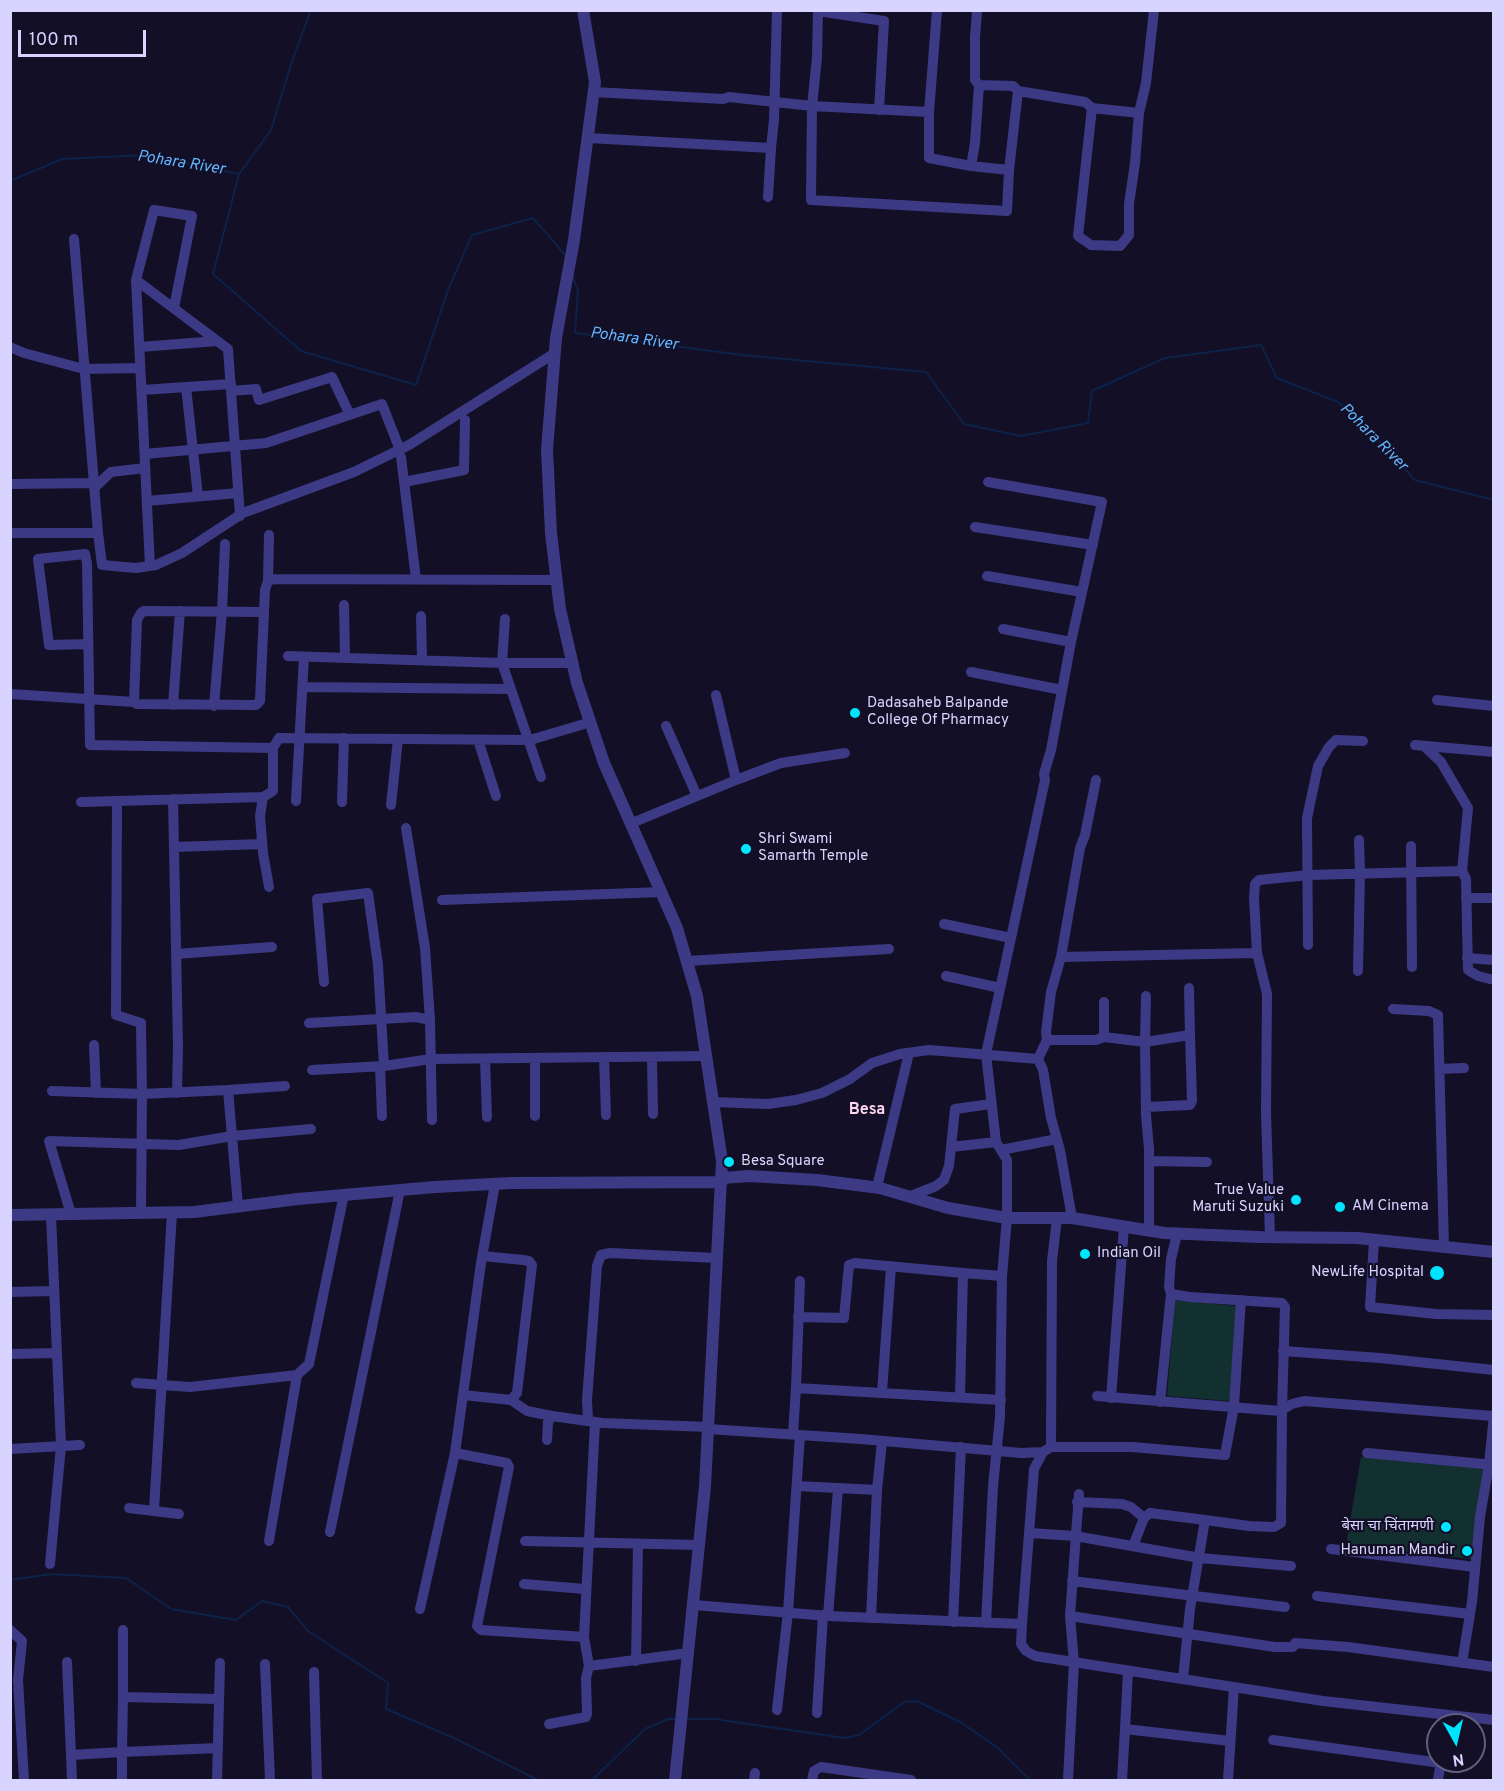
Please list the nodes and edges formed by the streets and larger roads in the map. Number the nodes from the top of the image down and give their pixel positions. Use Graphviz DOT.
graph roads {
  1 [pos="583,10"];
  2 [pos="777,10"];
  3 [pos="937,10"];
  4 [pos="1154,10"];
  5 [pos="818,11"];
  6 [pos="977,12"];
  7 [pos="979,86"];
  8 [pos="1018,91"];
  9 [pos="594,92"];
  10 [pos="773,103"];
  11 [pos="812,106"];
  12 [pos="1092,108"];
  13 [pos="879,110"];
  14 [pos="929,112"];
  15 [pos="1139,113"];
  16 [pos="588,138"];
  17 [pos="771,147"];
  18 [pos="971,166"];
  19 [pos="1009,170"];
  20 [pos="768,197"];
  21 [pos="74,239"];
  22 [pos="136,280"];
  23 [pos="174,308"];
  24 [pos="217,341"];
  25 [pos="10,347"];
  26 [pos="140,347"];
  27 [pos="555,353"];
  28 [pos="141,368"];
  29 [pos="84,369"];
  30 [pos="186,387"];
  31 [pos="231,387"];
  32 [pos="142,390"];
  33 [pos="350,415"];
  34 [pos="465,420"];
  35 [pos="235,447"];
  36 [pos="193,450"];
  37 [pos="401,453"];
  38 [pos="145,454"];
  39 [pos="145,468"];
  40 [pos="404,482"];
  41 [pos="988,482"];
  42 [pos="10,484"];
  43 [pos="94,485"];
  44 [pos="238,493"];
  45 [pos="198,496"];
  46 [pos="147,501"];
  47 [pos="240,516"];
  48 [pos="975,527"];
  49 [pos="10,533"];
  50 [pos="98,533"];
  51 [pos="269,535"];
  52 [pos="225,544"];
  53 [pos="1093,545"];
  54 [pos="87,563"];
  55 [pos="102,565"];
  56 [pos="150,566"];
  57 [pos="987,576"];
  58 [pos="416,579"];
  59 [pos="556,580"];
  60 [pos="268,581"];
  61 [pos="1082,592"];
  62 [pos="344,605"];
  63 [pos="180,611"];
  64 [pos="222,611"];
  65 [pos="264,612"];
  66 [pos="421,616"];
  67 [pos="505,619"];
  68 [pos="1003,629"];
  69 [pos="1071,642"];
  70 [pos="88,644"];
  71 [pos="288,656"];
  72 [pos="304,657"];
  73 [pos="345,658"];
  74 [pos="422,660"];
  75 [pos="502,663"];
  76 [pos="573,663"];
  77 [pos="971,672"];
  78 [pos="303,687"];
  79 [pos="511,689"];
  80 [pos="1062,690"];
  81 [pos="10,694"];
  82 [pos="716,695"];
  83 [pos="89,699"];
  84 [pos="1437,700"];
  85 [pos="134,702"];
  86 [pos="173,705"];
  87 [pos="214,706"];
  88 [pos="1494,706"];
  89 [pos="591,722"];
  90 [pos="666,726"];
  91 [pos="300,738"];
  92 [pos="344,738"];
  93 [pos="398,739"];
  94 [pos="478,740"];
  95 [pos="528,740"];
  96 [pos="1363,741"];
  97 [pos="273,748"];
  98 [pos="1494,752"];
  99 [pos="845,753"];
  100 [pos="541,777"];
  101 [pos="736,780"];
  102 [pos="1096,780"];
  103 [pos="263,796"];
  104 [pos="496,796"];
  105 [pos="697,796"];
  106 [pos="173,799"];
  107 [pos="117,801"];
  108 [pos="296,801"];
  109 [pos="81,802"];
  110 [pos="342,802"];
  111 [pos="391,805"];
  112 [pos="632,824"];
  113 [pos="406,828"];
  114 [pos="1359,840"];
  115 [pos="262,844"];
  116 [pos="1411,846"];
  117 [pos="174,847"];
  118 [pos="1462,871"];
  119 [pos="1411,872"];
  120 [pos="1360,873"];
  121 [pos="1309,875"];
  122 [pos="269,887"];
  123 [pos="662,892"];
  124 [pos="1466,898"];
  125 [pos="1494,898"];
  126 [pos="442,900"];
  127 [pos="944,924"];
  128 [pos="1011,938"];
  129 [pos="1308,945"];
  130 [pos="272,947"];
  131 [pos="889,949"];
  132 [pos="1257,953"];
  133 [pos="176,954"];
  134 [pos="1061,957"];
  135 [pos="1467,958"];
  136 [pos="1494,960"];
  137 [pos="687,961"];
  138 [pos="1412,967"];
  139 [pos="1358,971"];
  140 [pos="946,976"];
  141 [pos="1494,980"];
  142 [pos="324,982"];
  143 [pos="1000,988"];
  144 [pos="1189,988"];
  145 [pos="1146,996"];
  146 [pos="1104,1002"];
  147 [pos="1393,1009"];
  148 [pos="381,1019"];
  149 [pos="430,1020"];
  150 [pos="309,1023"];
  151 [pos="1190,1035"];
  152 [pos="1104,1037"];
  153 [pos="1047,1040"];
  154 [pos="1145,1042"];
  155 [pos="93,1045"];
  156 [pos="909,1053"];
  157 [pos="986,1054"];
  158 [pos="707,1056"];
  159 [pos="604,1057"];
  160 [pos="652,1057"];
  161 [pos="535,1058"];
  162 [pos="431,1059"];
  163 [pos="485,1059"];
  164 [pos="1038,1059"];
  165 [pos="382,1066"];
  166 [pos="1464,1068"];
  167 [pos="1440,1069"];
  168 [pos="312,1071"];
  169 [pos="285,1086"];
  170 [pos="228,1090"];
  171 [pos="52,1091"];
  172 [pos="96,1092"];
  173 [pos="177,1093"];
  174 [pos="142,1094"];
  175 [pos="713,1102"];
  176 [pos="991,1104"];
  177 [pos="1146,1107"];
  178 [pos="653,1114"];
  179 [pos="606,1115"];
  180 [pos="382,1116"];
  181 [pos="535,1116"];
  182 [pos="487,1117"];
  183 [pos="432,1120"];
  184 [pos="311,1129"];
  185 [pos="232,1136"];
  186 [pos="1057,1138"];
  187 [pos="141,1143"];
  188 [pos="999,1146"];
  189 [pos="951,1147"];
  190 [pos="1149,1161"];
  191 [pos="1207,1162"];
  192 [pos="722,1180"];
  193 [pos="495,1184"];
  194 [pos="877,1187"];
  195 [pos="400,1190"];
  196 [pos="344,1194"];
  197 [pos="911,1196"];
  198 [pos="238,1206"];
  199 [pos="141,1212"];
  200 [pos="172,1213"];
  201 [pos="71,1214"];
  202 [pos="10,1215"];
  203 [pos="51,1215"];
  204 [pos="1007,1218"];
  205 [pos="1057,1218"];
  206 [pos="1072,1218"];
  207 [pos="1124,1226"];
  208 [pos="1149,1230"];
  209 [pos="1178,1233"];
  210 [pos="1270,1237"];
  211 [pos="1374,1240"];
  212 [pos="1444,1248"];
  213 [pos="1494,1252"];
  214 [pos="483,1256"];
  215 [pos="717,1258"];
  216 [pos="891,1267"];
  217 [pos="963,1273"];
  218 [pos="1002,1276"];
  219 [pos="800,1281"];
  220 [pos="54,1291"];
  221 [pos="10,1292"];
  222 [pos="1171,1294"];
  223 [pos="1241,1300"];
  224 [pos="1494,1315"];
  225 [pos="798,1317"];
  226 [pos="1283,1352"];
  227 [pos="57,1353"];
  228 [pos="10,1354"];
  229 [pos="1494,1370"];
  230 [pos="297,1375"];
  231 [pos="136,1383"];
  232 [pos="162,1385"];
  233 [pos="795,1388"];
  234 [pos="882,1392"];
  235 [pos="463,1395"];
  236 [pos="1097,1396"];
  237 [pos="960,1397"];
  238 [pos="1111,1398"];
  239 [pos="511,1400"];
  240 [pos="1001,1400"];
  241 [pos="1160,1402"];
  242 [pos="1234,1407"];
  243 [pos="1281,1410"];
  244 [pos="1493,1415"];
  245 [pos="552,1416"];
  246 [pos="591,1421"];
  247 [pos="709,1428"];
  248 [pos="797,1435"];
  249 [pos="547,1440"];
  250 [pos="882,1441"];
  251 [pos="80,1445"];
  252 [pos="61,1446"];
  253 [pos="961,1448"];
  254 [pos="10,1449"];
  255 [pos="1047,1449"];
  256 [pos="998,1451"];
  257 [pos="455,1453"];
  258 [pos="1367,1453"];
  259 [pos="1491,1465"];
  260 [pos="797,1486"];
  261 [pos="838,1489"];
  262 [pos="877,1490"];
  263 [pos="129,1508"];
  264 [pos="154,1510"];
  265 [pos="179,1514"];
  266 [pos="1144,1518"];
  267 [pos="1205,1520"];
  268 [pos="330,1532"];
  269 [pos="1030,1533"];
  270 [pos="1075,1536"];
  271 [pos="269,1540"];
  272 [pos="525,1541"];
  273 [pos="590,1542"];
  274 [pos="639,1544"];
  275 [pos="699,1545"];
  276 [pos="1133,1546"];
  277 [pos="1330,1549"];
  278 [pos="1200,1558"];
  279 [pos="50,1564"];
  280 [pos="1292,1566"];
  281 [pos="1475,1567"];
  282 [pos="1072,1581"];
  283 [pos="524,1584"];
  284 [pos="585,1589"];
  285 [pos="1317,1596"];
  286 [pos="1193,1597"];
  287 [pos="694,1605"];
  288 [pos="1284,1607"];
  289 [pos="420,1609"];
  290 [pos="788,1612"];
  291 [pos="1470,1614"];
  292 [pos="825,1616"];
  293 [pos="1070,1616"];
  294 [pos="871,1618"];
  295 [pos="952,1622"];
  296 [pos="986,1623"];
  297 [pos="1022,1624"];
  298 [pos="10,1630"];
  299 [pos="123,1630"];
  300 [pos="1189,1633"];
  301 [pos="584,1637"];
  302 [pos="689,1653"];
  303 [pos="636,1660"];
  304 [pos="67,1662"];
  305 [pos="1074,1662"];
  306 [pos="220,1663"];
  307 [pos="1462,1663"];
  308 [pos="265,1664"];
  309 [pos="589,1666"];
  310 [pos="1494,1667"];
  311 [pos="1128,1671"];
  312 [pos="314,1672"];
  313 [pos="1183,1679"];
  314 [pos="14,1680"];
  315 [pos="1234,1687"];
  316 [pos="123,1697"];
  317 [pos="219,1699"];
  318 [pos="777,1710"];
  319 [pos="817,1713"];
  320 [pos="1426,1717"];
  321 [pos="549,1724"];
  322 [pos="1125,1729"];
  323 [pos="1273,1740"];
  324 [pos="1230,1741"];
  325 [pos="218,1748"];
  326 [pos="122,1752"];
  327 [pos="71,1755"];
  328 [pos="1426,1760"];
  329 [pos="24,1780"];
  330 [pos="72,1780"];
  331 [pos="122,1780"];
  332 [pos="217,1780"];
  333 [pos="270,1780"];
  334 [pos="317,1780"];
  335 [pos="675,1780"];
  336 [pos="812,1780"];
  337 [pos="911,1780"];
  338 [pos="1068,1780"];
  339 [pos="1122,1780"];
  340 [pos="1228,1780"];
  1 -- 9 [label="street"];
  2 -- 10 [label="street"];
  3 -- 14 [label="street"];
  4 -- 15 [label="street"];
  5 -- 11 [label="street"];
  5 -- 13 [label="street"];
  6 -- 7 [label="street"];
  7 -- 8 [label="street"];
  7 -- 18 [label="street"];
  8 -- 12 [label="street"];
  8 -- 19 [label="street"];
  9 -- 10 [label="street"];
  9 -- 16 [label="street"];
  10 -- 11 [label="street"];
  10 -- 17 [label="street"];
  11 -- 13 [label="street"];
  11 -- 19 [label="street"];
  12 -- 15 [label="street"];
  12 -- 15 [label="street"];
  13 -- 14 [label="street"];
  14 -- 18 [label="street"];
  16 -- 17 [label="street"];
  16 -- 27 [label="street"];
  17 -- 20 [label="street"];
  18 -- 19 [label="street"];
  21 -- 29 [label="street"];
  22 -- 23 [label="street"];
  22 -- 23 [label="street"];
  22 -- 26 [label="street"];
  23 -- 24 [label="street"];
  24 -- 26 [label="street"];
  24 -- 31 [label="street"];
  25 -- 29 [label="street"];
  26 -- 28 [label="street"];
  27 -- 37 [label="street"];
  27 -- 59 [label="street"];
  28 -- 29 [label="street"];
  28 -- 32 [label="street"];
  29 -- 43 [label="street"];
  30 -- 31 [label="street"];
  30 -- 32 [label="street"];
  30 -- 36 [label="street"];
  31 -- 33 [label="street"];
  31 -- 35 [label="street"];
  32 -- 38 [label="street"];
  33 -- 35 [label="street"];
  33 -- 37 [label="street"];
  34 -- 40 [label="street"];
  35 -- 36 [label="street"];
  35 -- 44 [label="street"];
  36 -- 38 [label="street"];
  36 -- 45 [label="street"];
  37 -- 40 [label="street"];
  37 -- 47 [label="street"];
  38 -- 39 [label="street"];
  39 -- 43 [label="street"];
  39 -- 46 [label="street"];
  40 -- 58 [label="street"];
  41 -- 53 [label="street"];
  42 -- 43 [label="street"];
  43 -- 50 [label="street"];
  44 -- 45 [label="street"];
  44 -- 47 [label="street"];
  45 -- 46 [label="street"];
  46 -- 56 [label="street"];
  47 -- 56 [label="street"];
  48 -- 53 [label="street"];
  49 -- 50 [label="street"];
  50 -- 55 [label="street"];
  51 -- 60 [label="street"];
  52 -- 64 [label="street"];
  53 -- 61 [label="street"];
  54 -- 55 [label="street"];
  54 -- 70 [label="street"];
  54 -- 70 [label="street"];
  55 -- 56 [label="street"];
  57 -- 61 [label="street"];
  58 -- 59 [label="street"];
  58 -- 60 [label="street"];
  59 -- 76 [label="street"];
  60 -- 65 [label="street"];
  61 -- 69 [label="street"];
  62 -- 73 [label="street"];
  63 -- 64 [label="street"];
  63 -- 85 [label="street"];
  63 -- 86 [label="street"];
  64 -- 65 [label="street"];
  64 -- 87 [label="street"];
  65 -- 87 [label="street"];
  66 -- 74 [label="street"];
  67 -- 75 [label="street"];
  68 -- 69 [label="street"];
  69 -- 80 [label="street"];
  70 -- 83 [label="street"];
  71 -- 72 [label="street"];
  72 -- 73 [label="street"];
  72 -- 78 [label="street"];
  73 -- 74 [label="street"];
  74 -- 75 [label="street"];
  75 -- 76 [label="street"];
  75 -- 79 [label="street"];
  76 -- 89 [label="street"];
  77 -- 80 [label="street"];
  78 -- 79 [label="street"];
  78 -- 91 [label="street"];
  79 -- 95 [label="street"];
  80 -- 128 [label="street"];
  81 -- 83 [label="street"];
  82 -- 101 [label="street"];
  83 -- 85 [label="street"];
  83 -- 97 [label="street"];
  84 -- 88 [label="street"];
  85 -- 86 [label="street"];
  86 -- 87 [label="street"];
  89 -- 95 [label="street"];
  89 -- 112 [label="street"];
  90 -- 105 [label="street"];
  91 -- 92 [label="street"];
  91 -- 97 [label="street"];
  91 -- 108 [label="street"];
  92 -- 93 [label="street"];
  92 -- 110 [label="street"];
  93 -- 94 [label="street"];
  93 -- 111 [label="street"];
  94 -- 95 [label="street"];
  94 -- 104 [label="street"];
  95 -- 100 [label="street"];
  96 -- 121 [label="street"];
  97 -- 103 [label="street"];
  98 -- 118 [label="street"];
  99 -- 101 [label="street"];
  101 -- 105 [label="street"];
  102 -- 134 [label="street"];
  103 -- 106 [label="street"];
  103 -- 115 [label="street"];
  105 -- 112 [label="street"];
  106 -- 107 [label="street"];
  106 -- 117 [label="street"];
  107 -- 109 [label="street"];
  107 -- 174 [label="street"];
  112 -- 123 [label="street"];
  113 -- 149 [label="street"];
  114 -- 120 [label="street"];
  115 -- 117 [label="street"];
  115 -- 122 [label="street"];
  116 -- 119 [label="street"];
  117 -- 133 [label="street"];
  118 -- 119 [label="street"];
  118 -- 124 [label="street"];
  119 -- 120 [label="street"];
  119 -- 138 [label="street"];
  120 -- 121 [label="street"];
  120 -- 139 [label="street"];
  121 -- 129 [label="street"];
  121 -- 132 [label="street"];
  123 -- 126 [label="street"];
  123 -- 137 [label="street"];
  124 -- 125 [label="street"];
  124 -- 135 [label="street"];
  127 -- 128 [label="street"];
  128 -- 143 [label="street"];
  130 -- 133 [label="street"];
  131 -- 137 [label="street"];
  132 -- 134 [label="street"];
  132 -- 210 [label="street"];
  133 -- 173 [label="street"];
  134 -- 153 [label="street"];
  135 -- 136 [label="street"];
  135 -- 141 [label="street"];
  137 -- 158 [label="street"];
  140 -- 143 [label="street"];
  142 -- 148 [label="street"];
  143 -- 157 [label="street"];
  144 -- 151 [label="street"];
  145 -- 154 [label="street"];
  146 -- 152 [label="street"];
  147 -- 167 [label="street"];
  148 -- 149 [label="street"];
  148 -- 150 [label="street"];
  148 -- 165 [label="street"];
  149 -- 162 [label="street"];
  151 -- 154 [label="street"];
  151 -- 177 [label="street"];
  152 -- 153 [label="street"];
  152 -- 154 [label="street"];
  153 -- 164 [label="street"];
  154 -- 177 [label="street"];
  155 -- 172 [label="street"];
  156 -- 157 [label="street"];
  156 -- 175 [label="street"];
  156 -- 194 [label="street"];
  157 -- 164 [label="street"];
  157 -- 176 [label="street"];
  158 -- 160 [label="street"];
  158 -- 175 [label="street"];
  159 -- 160 [label="street"];
  159 -- 161 [label="street"];
  159 -- 179 [label="street"];
  160 -- 178 [label="street"];
  161 -- 163 [label="street"];
  161 -- 181 [label="street"];
  162 -- 163 [label="street"];
  162 -- 165 [label="street"];
  162 -- 183 [label="street"];
  163 -- 182 [label="street"];
  164 -- 186 [label="street"];
  165 -- 168 [label="street"];
  165 -- 180 [label="street"];
  166 -- 167 [label="street"];
  167 -- 212 [label="street"];
  169 -- 170 [label="street"];
  170 -- 173 [label="street"];
  170 -- 185 [label="street"];
  171 -- 172 [label="street"];
  172 -- 174 [label="street"];
  173 -- 174 [label="street"];
  174 -- 187 [label="street"];
  175 -- 192 [label="street"];
  176 -- 188 [label="street"];
  176 -- 189 [label="street"];
  177 -- 190 [label="street"];
  184 -- 185 [label="street"];
  185 -- 187 [label="street"];
  185 -- 198 [label="street"];
  186 -- 188 [label="street"];
  186 -- 206 [label="street"];
  187 -- 199 [label="street"];
  187 -- 201 [label="street"];
  188 -- 189 [label="street"];
  188 -- 204 [label="street"];
  189 -- 197 [label="street"];
  190 -- 191 [label="street"];
  190 -- 208 [label="street"];
  192 -- 193 [label="street"];
  192 -- 194 [label="street"];
  192 -- 215 [label="street"];
  193 -- 195 [label="street"];
  193 -- 214 [label="street"];
  194 -- 197 [label="street"];
  195 -- 196 [label="street"];
  195 -- 268 [label="street"];
  196 -- 198 [label="street"];
  196 -- 230 [label="street"];
  197 -- 204 [label="street"];
  198 -- 200 [label="street"];
  199 -- 200 [label="street"];
  199 -- 201 [label="street"];
  200 -- 232 [label="street"];
  201 -- 203 [label="street"];
  202 -- 203 [label="street"];
  203 -- 220 [label="street"];
  204 -- 205 [label="street"];
  204 -- 218 [label="street"];
  205 -- 206 [label="street"];
  205 -- 255 [label="street"];
  206 -- 207 [label="street"];
  207 -- 208 [label="street"];
  207 -- 238 [label="street"];
  208 -- 209 [label="street"];
  209 -- 210 [label="street"];
  209 -- 222 [label="street"];
  210 -- 211 [label="street"];
  211 -- 212 [label="street"];
  211 -- 224 [label="street"];
  212 -- 213 [label="street"];
  214 -- 235 [label="street"];
  214 -- 239 [label="street"];
  215 -- 246 [label="street"];
  215 -- 247 [label="street"];
  216 -- 217 [label="street"];
  216 -- 225 [label="street"];
  216 -- 234 [label="street"];
  217 -- 218 [label="street"];
  217 -- 237 [label="street"];
  218 -- 240 [label="street"];
  219 -- 225 [label="street"];
  220 -- 221 [label="street"];
  220 -- 227 [label="street"];
  222 -- 223 [label="street"];
  222 -- 241 [label="street"];
  223 -- 226 [label="street"];
  223 -- 242 [label="street"];
  225 -- 233 [label="street"];
  226 -- 229 [label="street"];
  226 -- 243 [label="street"];
  227 -- 228 [label="street"];
  227 -- 252 [label="street"];
  230 -- 232 [label="street"];
  230 -- 271 [label="street"];
  231 -- 232 [label="street"];
  232 -- 264 [label="street"];
  233 -- 234 [label="street"];
  233 -- 248 [label="street"];
  234 -- 237 [label="street"];
  235 -- 239 [label="street"];
  235 -- 257 [label="street"];
  236 -- 238 [label="street"];
  237 -- 240 [label="street"];
  238 -- 241 [label="street"];
  239 -- 245 [label="street"];
  240 -- 256 [label="street"];
  241 -- 242 [label="street"];
  242 -- 243 [label="street"];
  242 -- 255 [label="street"];
  243 -- 244 [label="street"];
  243 -- 267 [label="street"];
  244 -- 259 [label="street"];
  245 -- 246 [label="street"];
  245 -- 249 [label="street"];
  246 -- 247 [label="street"];
  246 -- 273 [label="street"];
  247 -- 248 [label="street"];
  247 -- 275 [label="street"];
  248 -- 250 [label="street"];
  248 -- 260 [label="street"];
  250 -- 253 [label="street"];
  250 -- 262 [label="street"];
  251 -- 252 [label="street"];
  252 -- 254 [label="street"];
  252 -- 279 [label="street"];
  253 -- 256 [label="street"];
  253 -- 295 [label="street"];
  255 -- 256 [label="street"];
  255 -- 269 [label="street"];
  256 -- 296 [label="street"];
  257 -- 289 [label="street"];
  257 -- 301 [label="street"];
  258 -- 259 [label="street"];
  259 -- 281 [label="street"];
  260 -- 261 [label="street"];
  260 -- 290 [label="street"];
  261 -- 262 [label="street"];
  261 -- 292 [label="street"];
  262 -- 294 [label="street"];
  263 -- 264 [label="street"];
  264 -- 265 [label="street"];
  266 -- 267 [label="street"];
  266 -- 270 [label="street"];
  266 -- 276 [label="street"];
  267 -- 278 [label="street"];
  269 -- 270 [label="street"];
  269 -- 297 [label="street"];
  270 -- 276 [label="street"];
  270 -- 282 [label="street"];
  272 -- 273 [label="street"];
  273 -- 274 [label="street"];
  273 -- 284 [label="street"];
  274 -- 275 [label="street"];
  274 -- 303 [label="street"];
  275 -- 287 [label="street"];
  276 -- 278 [label="street"];
  277 -- 281 [label="street"];
  278 -- 280 [label="street"];
  278 -- 286 [label="street"];
  281 -- 291 [label="street"];
  282 -- 286 [label="street"];
  282 -- 293 [label="street"];
  283 -- 284 [label="street"];
  284 -- 301 [label="street"];
  285 -- 291 [label="street"];
  286 -- 288 [label="street"];
  286 -- 300 [label="street"];
  287 -- 290 [label="street"];
  287 -- 302 [label="street"];
  290 -- 292 [label="street"];
  290 -- 318 [label="street"];
  291 -- 307 [label="street"];
  292 -- 294 [label="street"];
  292 -- 319 [label="street"];
  293 -- 300 [label="street"];
  293 -- 305 [label="street"];
  294 -- 295 [label="street"];
  295 -- 296 [label="street"];
  296 -- 297 [label="street"];
  297 -- 305 [label="street"];
  298 -- 314 [label="street"];
  299 -- 316 [label="street"];
  300 -- 307 [label="street"];
  300 -- 313 [label="street"];
  301 -- 309 [label="street"];
  302 -- 303 [label="street"];
  302 -- 335 [label="street"];
  303 -- 309 [label="street"];
  304 -- 327 [label="street"];
  305 -- 311 [label="street"];
  305 -- 338 [label="street"];
  306 -- 317 [label="street"];
  307 -- 310 [label="street"];
  308 -- 333 [label="street"];
  309 -- 321 [label="street"];
  311 -- 313 [label="street"];
  311 -- 322 [label="street"];
  312 -- 334 [label="street"];
  313 -- 315 [label="street"];
  314 -- 329 [label="street"];
  315 -- 320 [label="street"];
  315 -- 324 [label="street"];
  316 -- 317 [label="street"];
  316 -- 326 [label="street"];
  317 -- 325 [label="street"];
  322 -- 324 [label="street"];
  322 -- 339 [label="street"];
  323 -- 328 [label="street"];
  324 -- 340 [label="street"];
  325 -- 326 [label="street"];
  325 -- 332 [label="street"];
  326 -- 327 [label="street"];
  326 -- 331 [label="street"];
  327 -- 330 [label="street"];
  336 -- 337 [label="street"];
}
